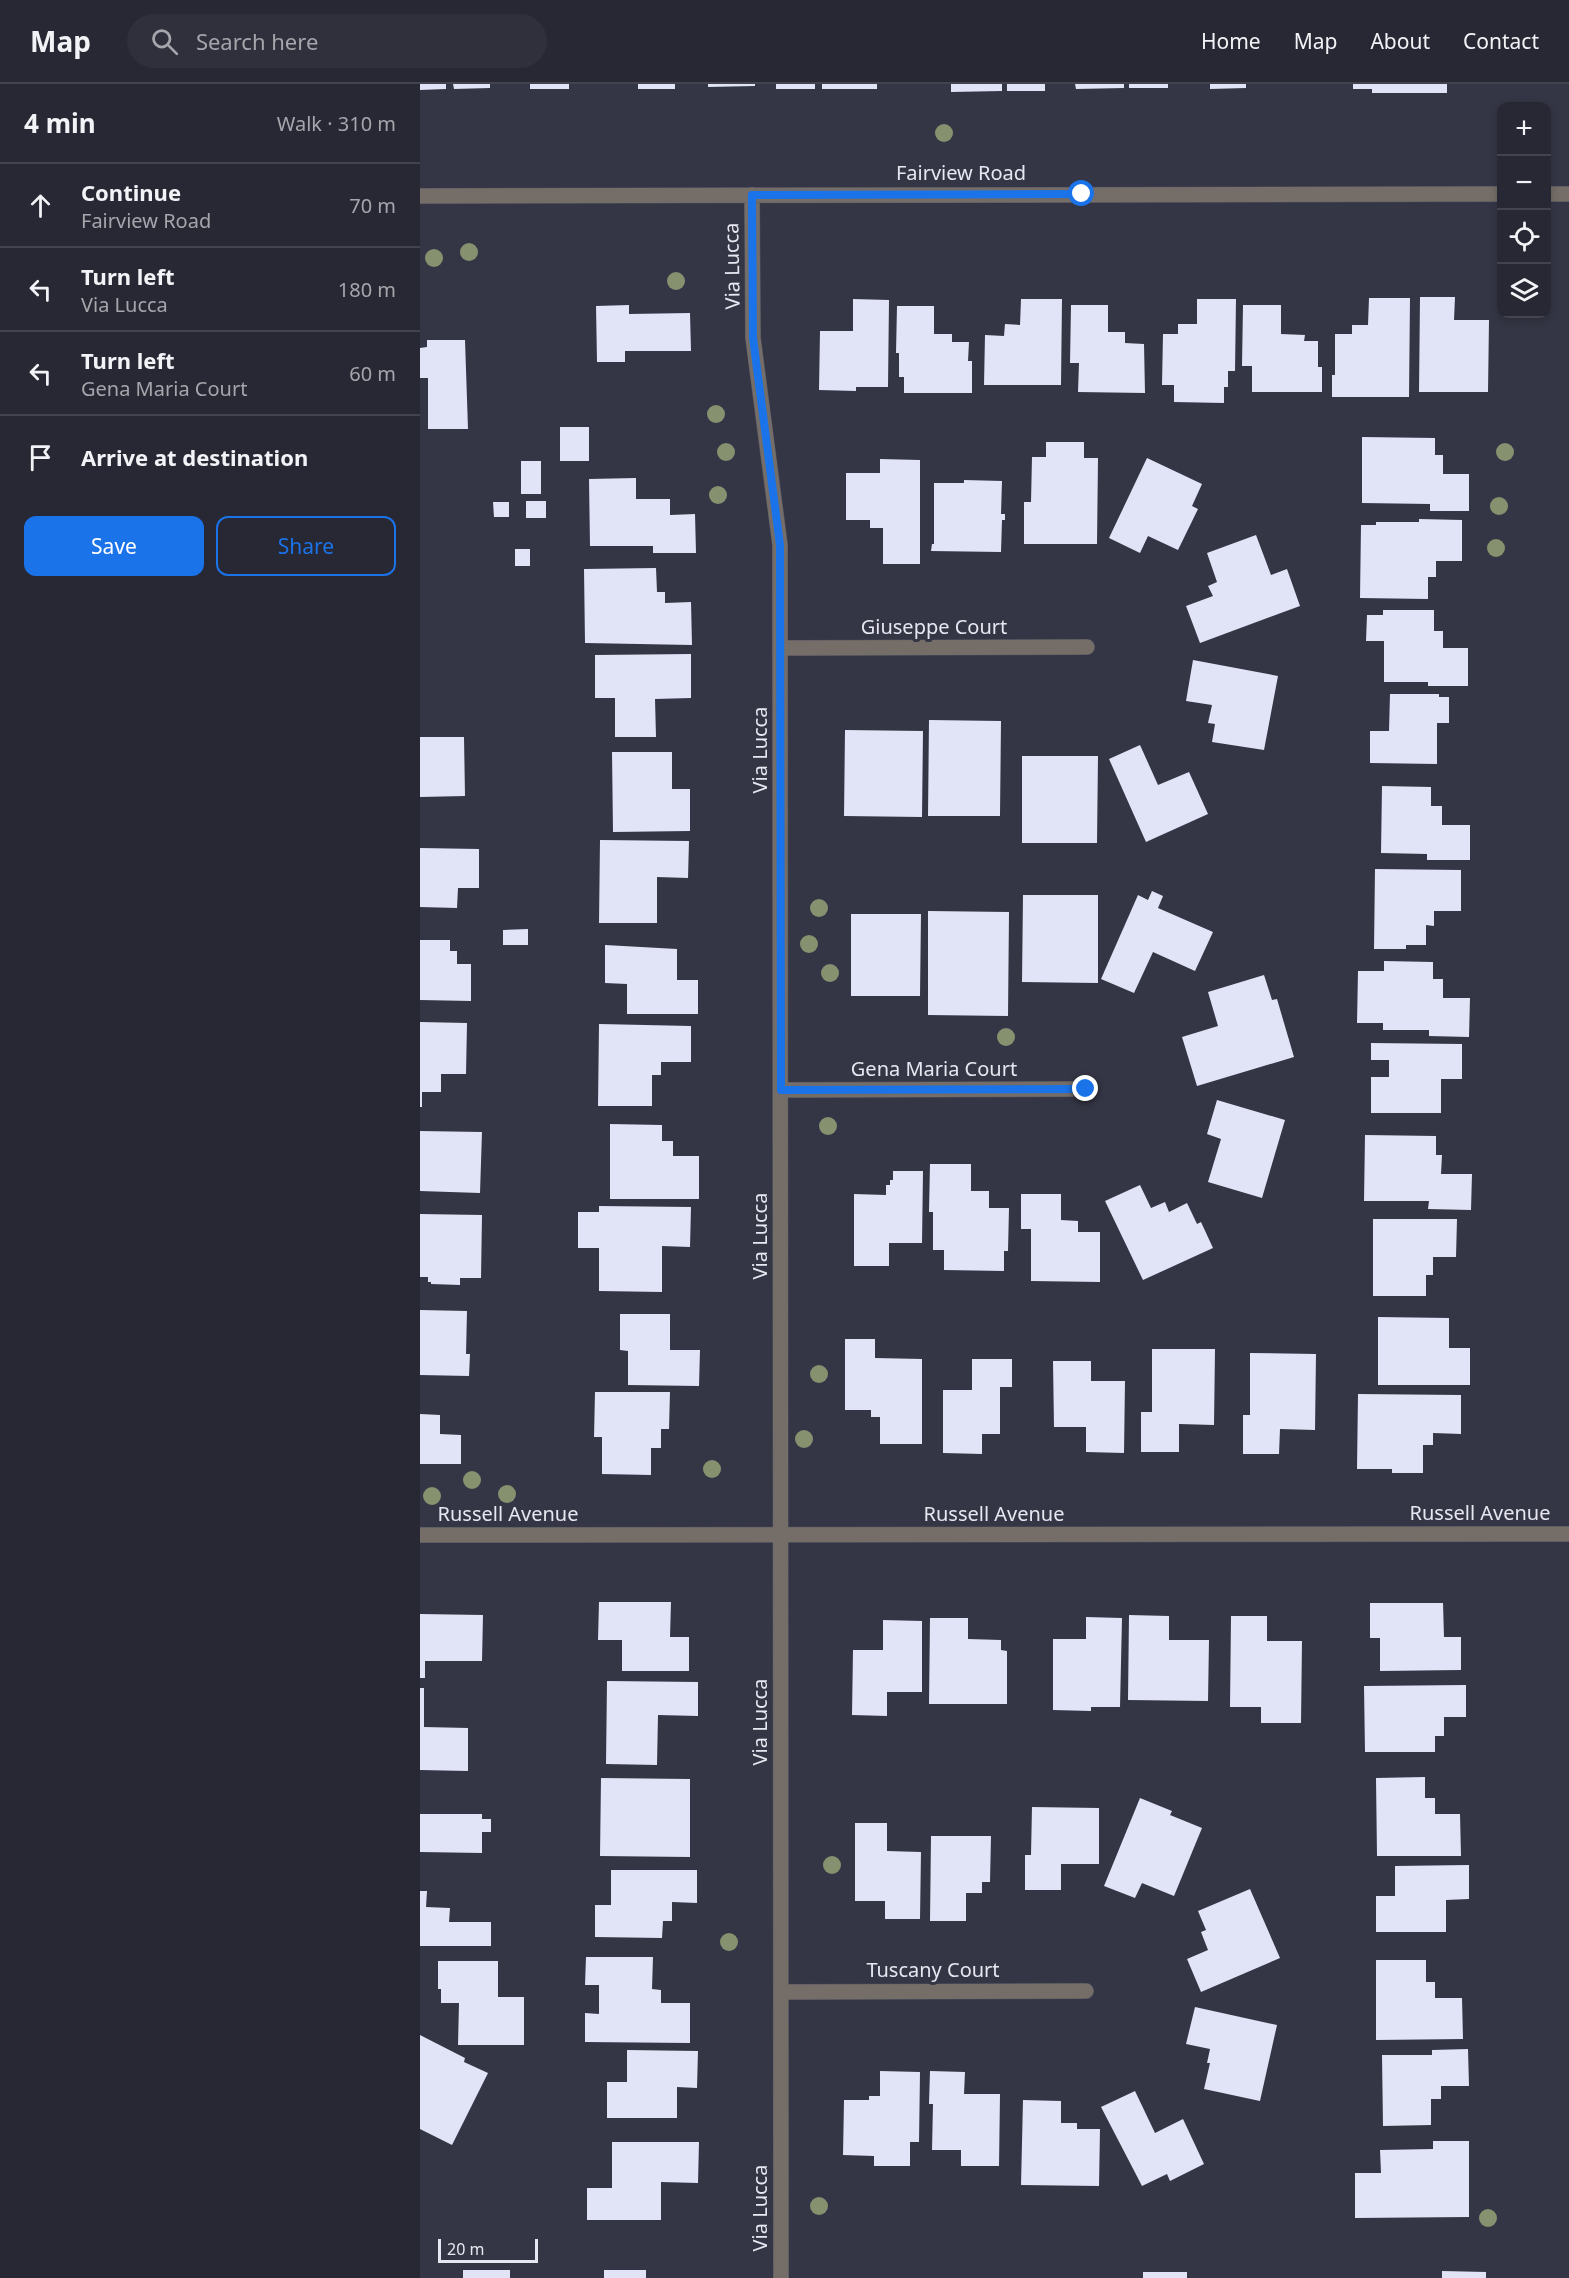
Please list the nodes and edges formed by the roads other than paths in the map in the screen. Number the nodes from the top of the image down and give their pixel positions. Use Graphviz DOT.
graph roads {
  1 [pos="1497,194"];
  2 [pos="1551,194"];
  3 [pos="1569,194"];
  4 [pos="752,195"];
  5 [pos="420,196"];
  6 [pos="1087,647"];
  7 [pos="781,648"];
  8 [pos="1086,1089"];
  9 [pos="781,1090"];
  10 [pos="1569,1534"];
  11 [pos="781,1535"];
  12 [pos="420,1536"];
  13 [pos="1086,1991"];
  14 [pos="781,1992"];
  15 [pos="781,2278"];
  1 -- 4 [label="street, Fairview Road"];
  2 -- 3 [label="street"];
  4 -- 5 [label="street, Fairview Road"];
  4 -- 7 [label="street, Via Lucca"];
  6 -- 7 [label="street, Giuseppe Court"];
  7 -- 9 [label="street, Via Lucca"];
  8 -- 9 [label="street, Gena Maria Court"];
  9 -- 11 [label="street, Via Lucca"];
  10 -- 11 [label="street, Russell Avenue"];
  11 -- 12 [label="street, Russell Avenue"];
  11 -- 14 [label="street, Via Lucca"];
  13 -- 14 [label="street, Tuscany Court"];
  14 -- 15 [label="street, Via Lucca"];
}
